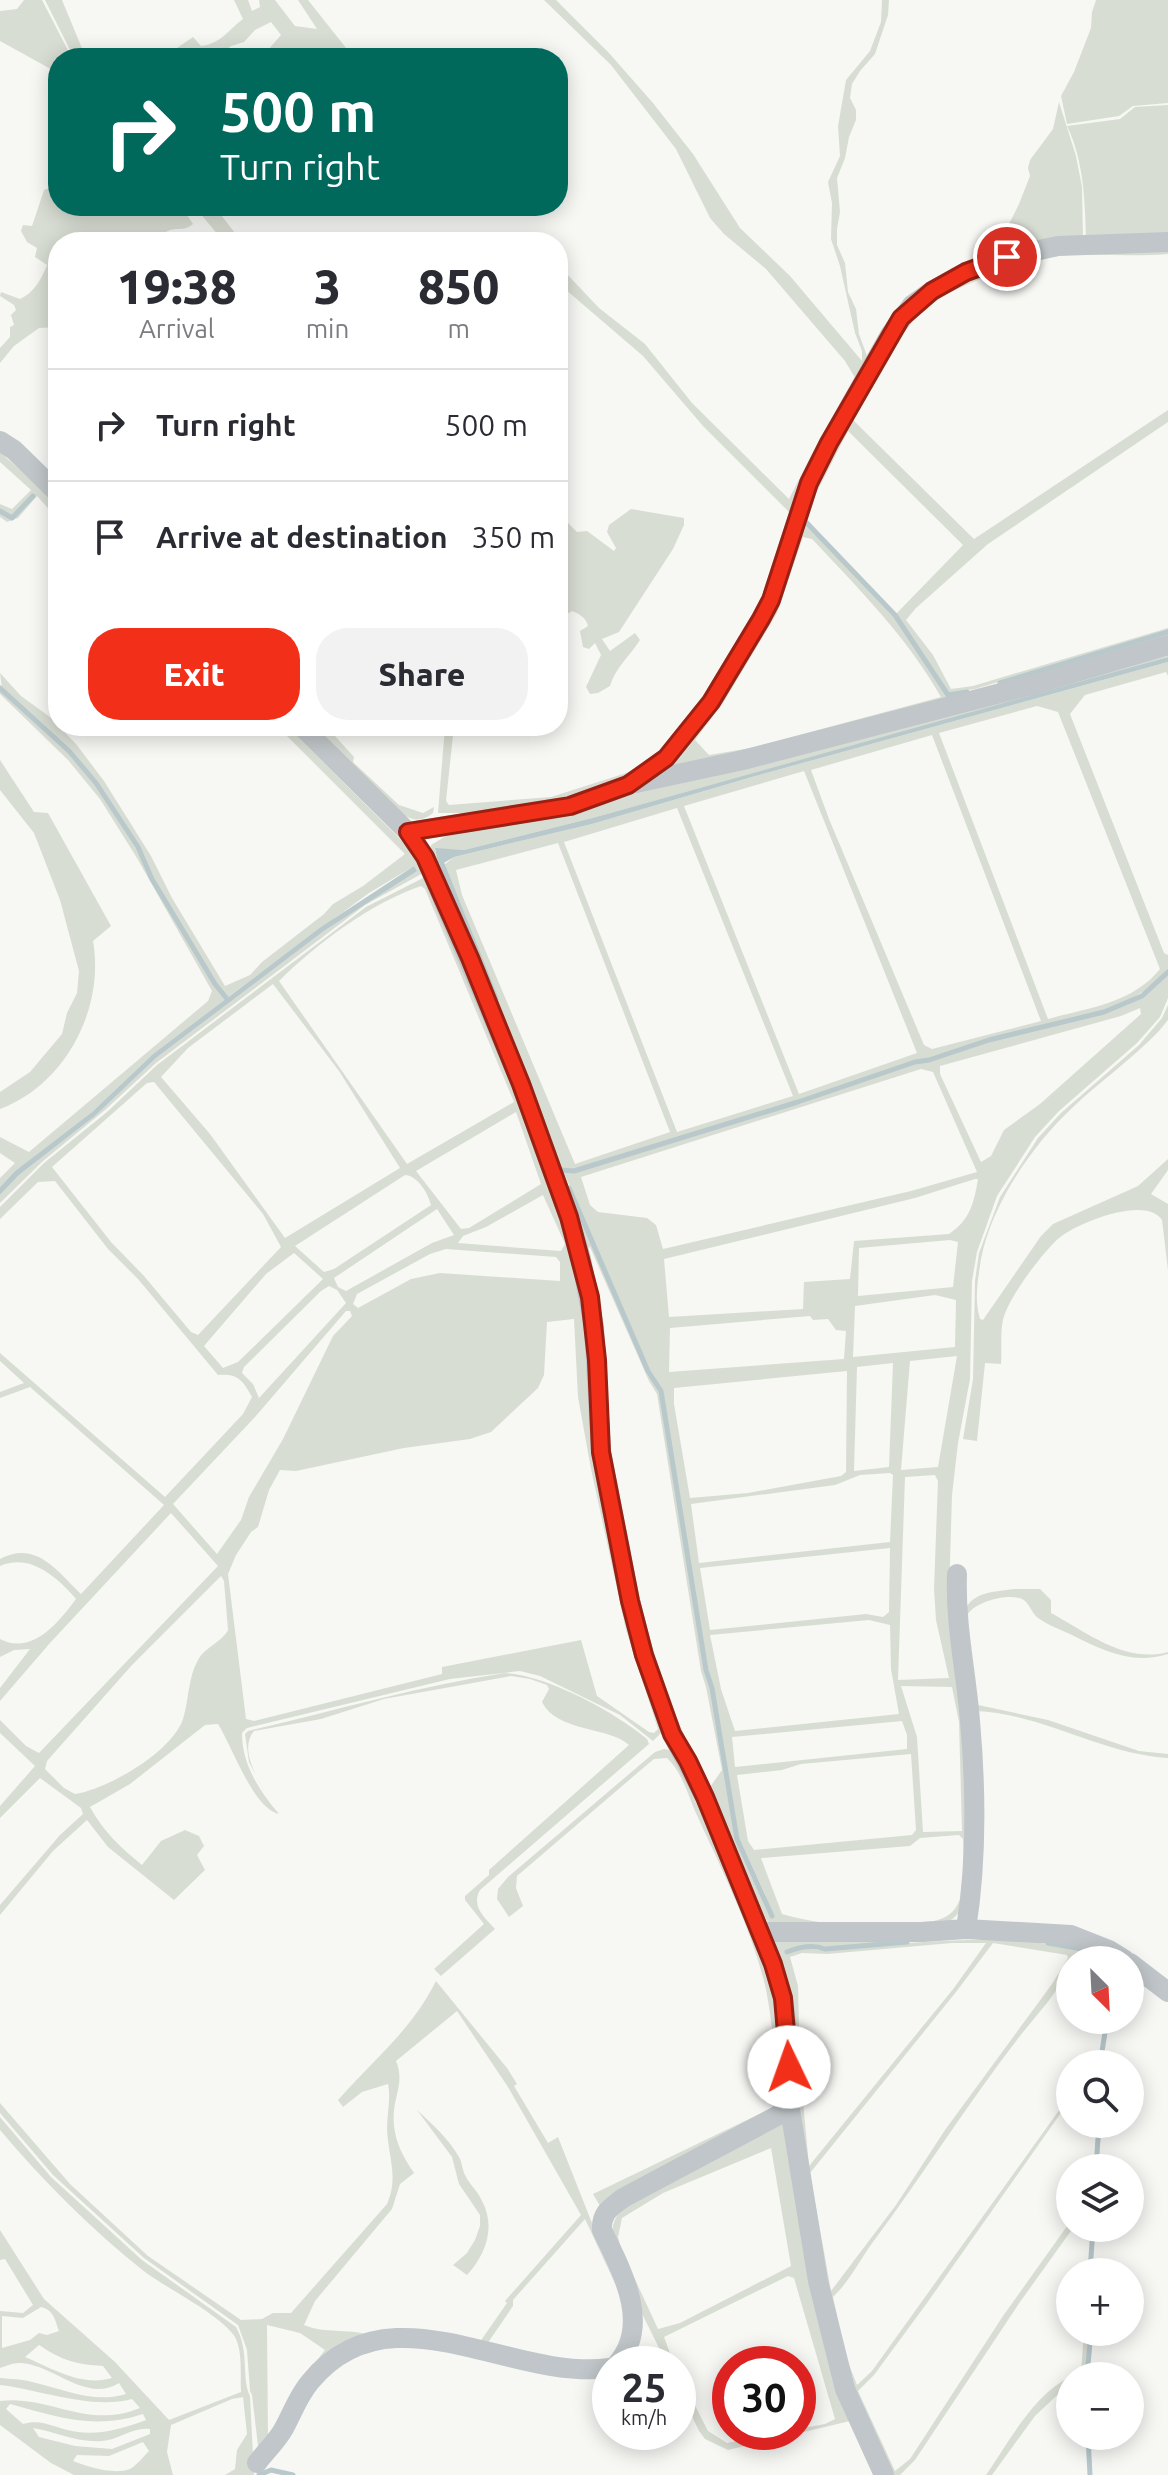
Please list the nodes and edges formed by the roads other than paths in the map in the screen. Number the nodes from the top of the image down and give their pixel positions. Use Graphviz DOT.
graph roads {
  1 [pos="1168,242"];
  2 [pos="0,441"];
  3 [pos="48,483"];
  4 [pos="1168,645"];
  5 [pos="311,736"];
  6 [pos="628,785"];
  7 [pos="408,832"];
  8 [pos="957,1574"];
  9 [pos="966,1929"];
  10 [pos="762,1932"];
  11 [pos="1099,1946"];
  12 [pos="1144,1974"];
  13 [pos="1168,1992"];
  14 [pos="790,2109"];
  15 [pos="627,2346"];
  16 [pos="592,2370"];
  17 [pos="257,2463"];
  18 [pos="884,2475"];
  1 -- 6 [label="street"];
  2 -- 3 [label="street"];
  4 -- 6 [label="street"];
  5 -- 7 [label="street"];
  6 -- 7 [label="street"];
  7 -- 10 [label="street"];
  8 -- 9 [label="street"];
  9 -- 10 [label="street"];
  9 -- 11 [label="street"];
  10 -- 14 [label="street"];
  12 -- 13 [label="street"];
  14 -- 15 [label="street"];
  14 -- 18 [label="street"];
  16 -- 17 [label="street"];
}
